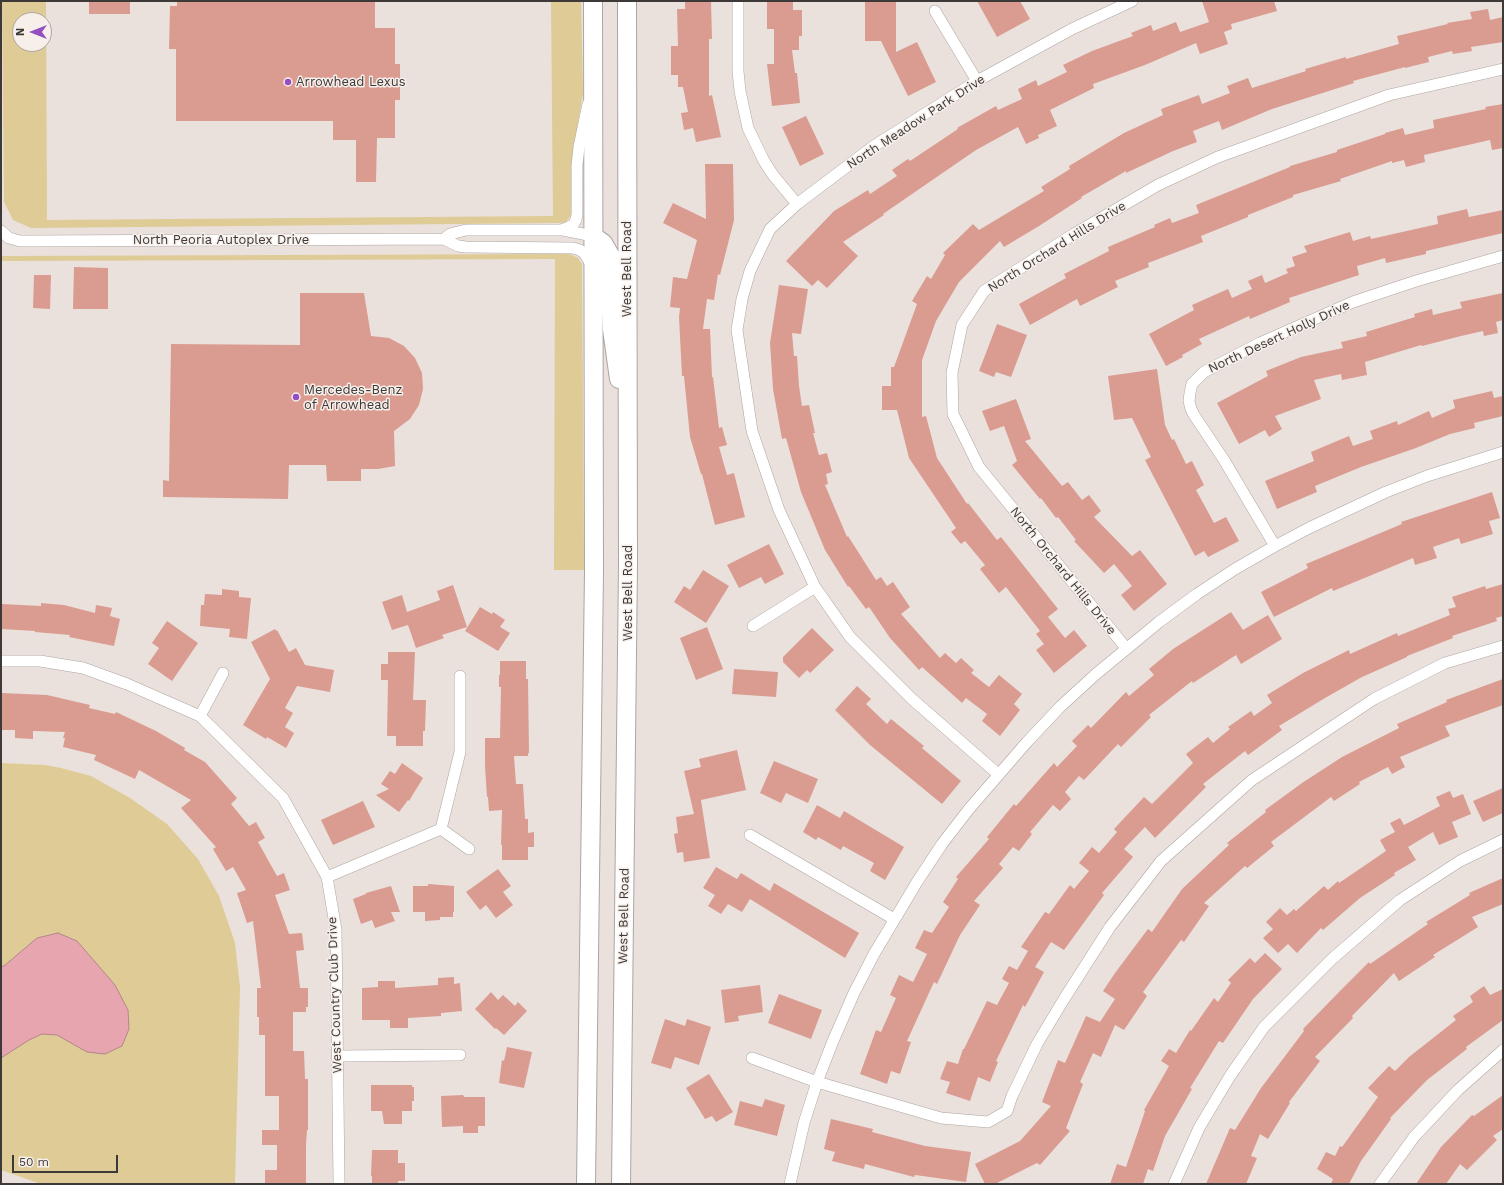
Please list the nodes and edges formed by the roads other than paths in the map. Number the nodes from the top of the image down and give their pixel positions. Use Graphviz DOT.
graph roads {
  1 [pos="592,1"];
  2 [pos="627,1"];
  3 [pos="738,1"];
  4 [pos="1132,1"];
  5 [pos="936,11"];
  6 [pos="1503,69"];
  7 [pos="977,81"];
  8 [pos="593,89"];
  9 [pos="797,204"];
  10 [pos="561,230"];
  11 [pos="1,231"];
  12 [pos="593,236"];
  13 [pos="444,239"];
  14 [pos="1503,256"];
  15 [pos="594,272"];
  16 [pos="628,407"];
  17 [pos="1503,452"];
  18 [pos="1275,546"];
  19 [pos="815,587"];
  20 [pos="753,626"];
  21 [pos="1503,646"];
  22 [pos="1126,648"];
  23 [pos="1,661"];
  24 [pos="223,673"];
  25 [pos="460,676"];
  26 [pos="200,716"];
  27 [pos="998,774"];
  28 [pos="442,829"];
  29 [pos="750,835"];
  30 [pos="1503,840"];
  31 [pos="469,849"];
  32 [pos="327,877"];
  33 [pos="894,919"];
  34 [pos="1503,1050"];
  35 [pos="460,1055"];
  36 [pos="338,1056"];
  37 [pos="752,1058"];
  38 [pos="817,1082"];
  39 [pos="339,1184"];
  40 [pos="586,1184"];
  41 [pos="620,1184"];
  42 [pos="790,1184"];
  43 [pos="1174,1184"];
  44 [pos="1380,1184"];
  1 -- 8 [label="main road"];
  2 -- 16 [label="main road, West Bell Road"];
  3 -- 9 [label="street"];
  4 -- 7 [label="street, North Meadow Park Drive"];
  5 -- 7 [label="street"];
  6 -- 22 [label="street, North Orchard Hills Drive"];
  7 -- 9 [label="street, North Meadow Park Drive"];
  8 -- 10 [label="street"];
  8 -- 12 [label="main road"];
  9 -- 19 [label="street, North Meadow Park Drive"];
  10 -- 12 [label="street, North Peoria Autoplex Drive"];
  10 -- 13 [label="street, North Peoria Autoplex Drive"];
  11 -- 13 [label="street, North Peoria Autoplex Drive"];
  12 -- 15 [label="main road"];
  12 -- 16 [label="main road"];
  13 -- 15 [label="street, North Peoria Autoplex Drive"];
  14 -- 18 [label="street, North Desert Holly Drive"];
  15 -- 40 [label="main road"];
  16 -- 41 [label="main road, West Bell Road"];
  17 -- 18 [label="street"];
  18 -- 22 [label="street"];
  19 -- 20 [label="street"];
  19 -- 27 [label="street, North Meadow Park Drive"];
  21 -- 38 [label="street"];
  22 -- 27 [label="street"];
  23 -- 26 [label="street, West Country Club Drive"];
  24 -- 26 [label="street"];
  25 -- 28 [label="street"];
  26 -- 32 [label="street, West Country Club Drive"];
  27 -- 33 [label="street"];
  28 -- 31 [label="street"];
  28 -- 32 [label="street"];
  29 -- 33 [label="street"];
  30 -- 43 [label="street"];
  32 -- 36 [label="street, West Country Club Drive"];
  33 -- 38 [label="street"];
  34 -- 44 [label="street"];
  35 -- 36 [label="street"];
  36 -- 39 [label="street, West Country Club Drive"];
  37 -- 38 [label="street"];
  38 -- 42 [label="street"];
}
